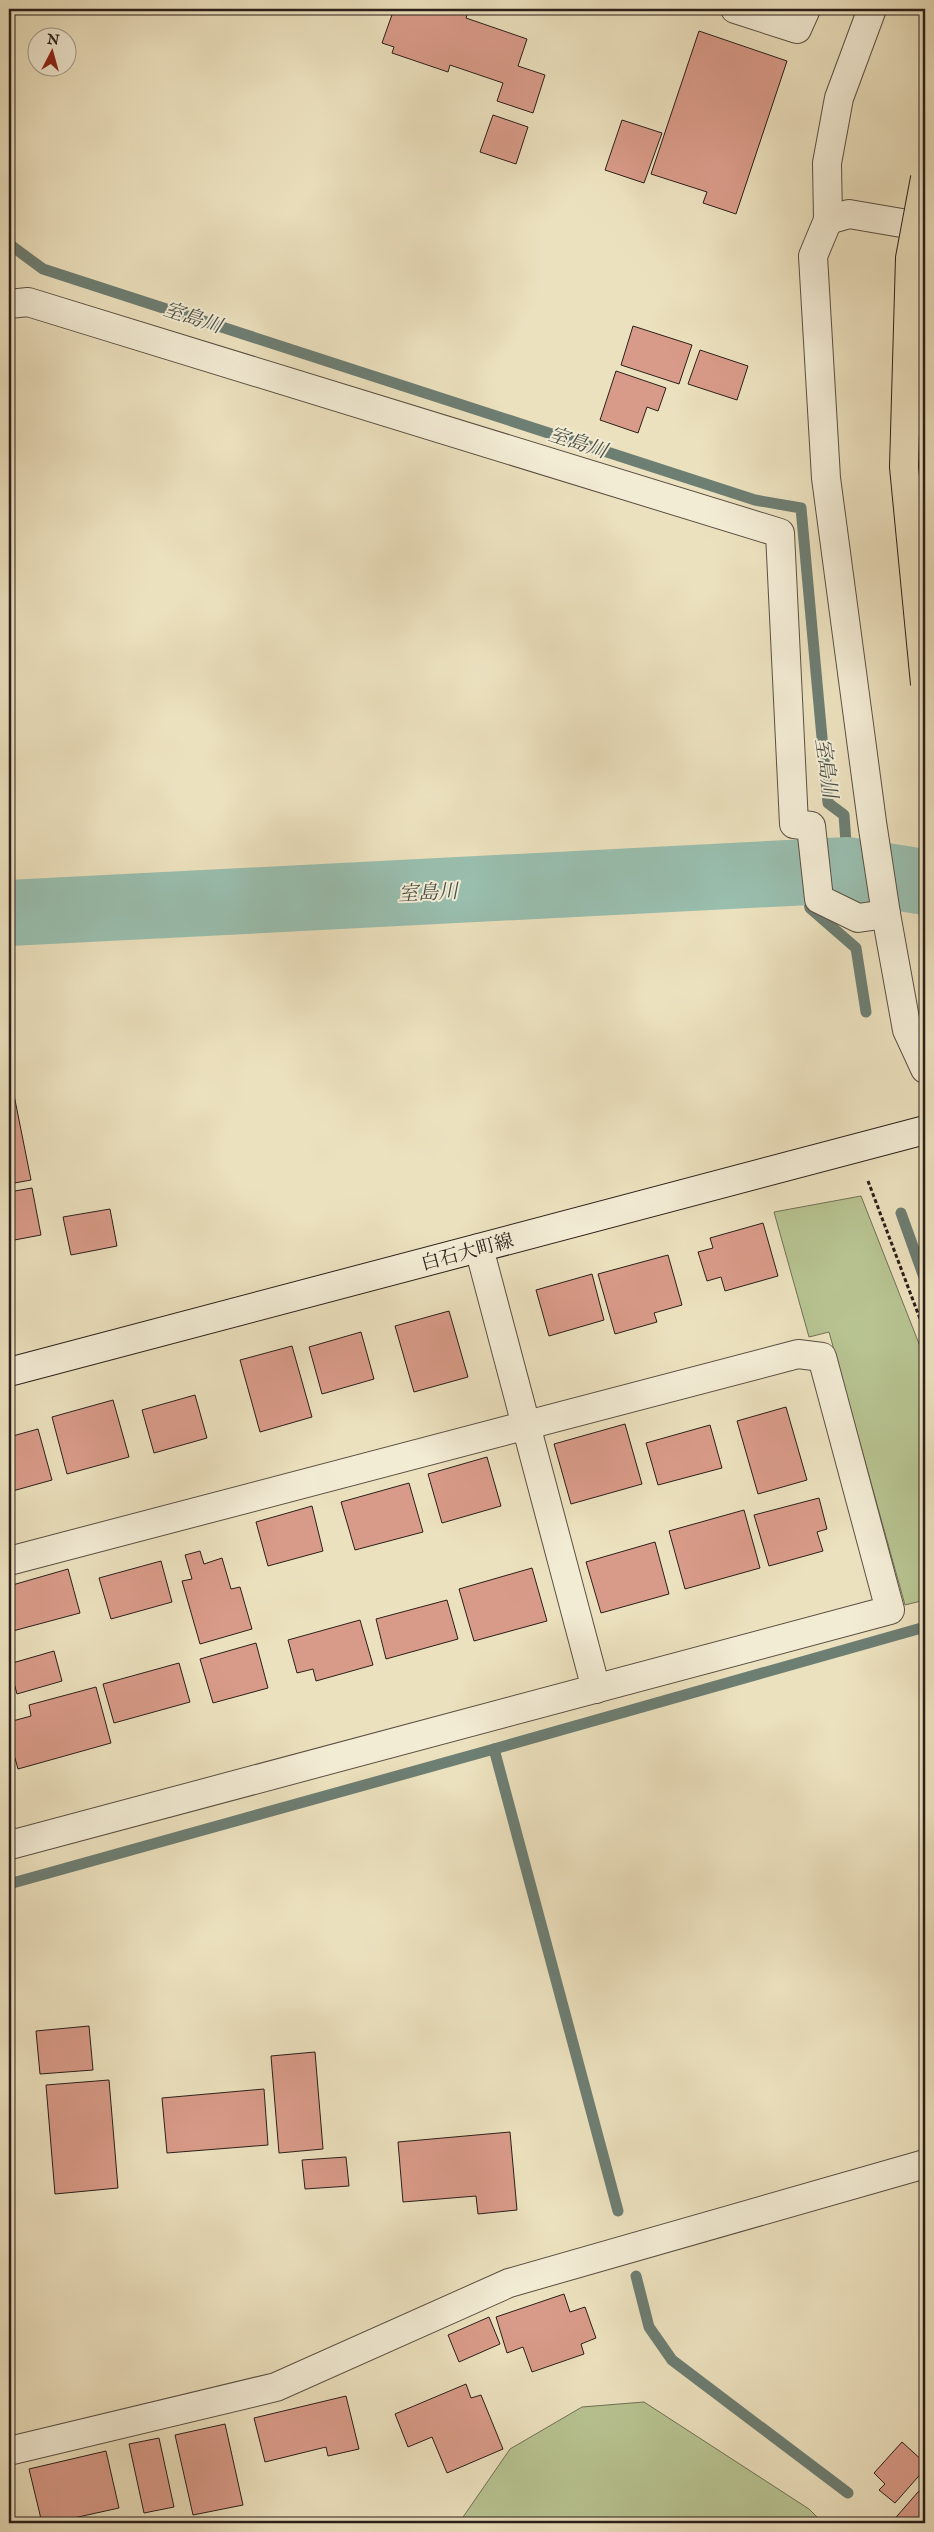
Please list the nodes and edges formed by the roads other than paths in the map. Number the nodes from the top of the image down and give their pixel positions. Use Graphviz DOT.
graph roads {
  1 [pos="735,9"];
  2 [pos="806,9"];
  3 [pos="872,9"];
  4 [pos="925,178"];
  5 [pos="828,220"];
  6 [pos="925,226"];
  7 [pos="9,304"];
  8 [pos="925,684"];
  9 [pos="886,914"];
  10 [pos="925,1069"];
  11 [pos="925,1130"];
  12 [pos="479,1248"];
  13 [pos="9,1372"];
  14 [pos="526,1426"];
  15 [pos="9,1561"];
  16 [pos="596,1689"];
  17 [pos="9,1840"];
  18 [pos="925,2164"];
  19 [pos="9,2451"];
  1 -- 2 [label="street"];
  3 -- 5 [label="street"];
  4 -- 8 [label="highway, bridge"];
  5 -- 6 [label="street"];
  5 -- 9 [label="street"];
  7 -- 9 [label="street"];
  9 -- 10 [label="street"];
  11 -- 12 [label="street, 白石大町線"];
  12 -- 13 [label="street, 白石大町線"];
  12 -- 14 [label="street"];
  14 -- 15 [label="street"];
  14 -- 16 [label="street"];
  14 -- 16 [label="street"];
  16 -- 17 [label="street"];
  18 -- 19 [label="street"];
}
